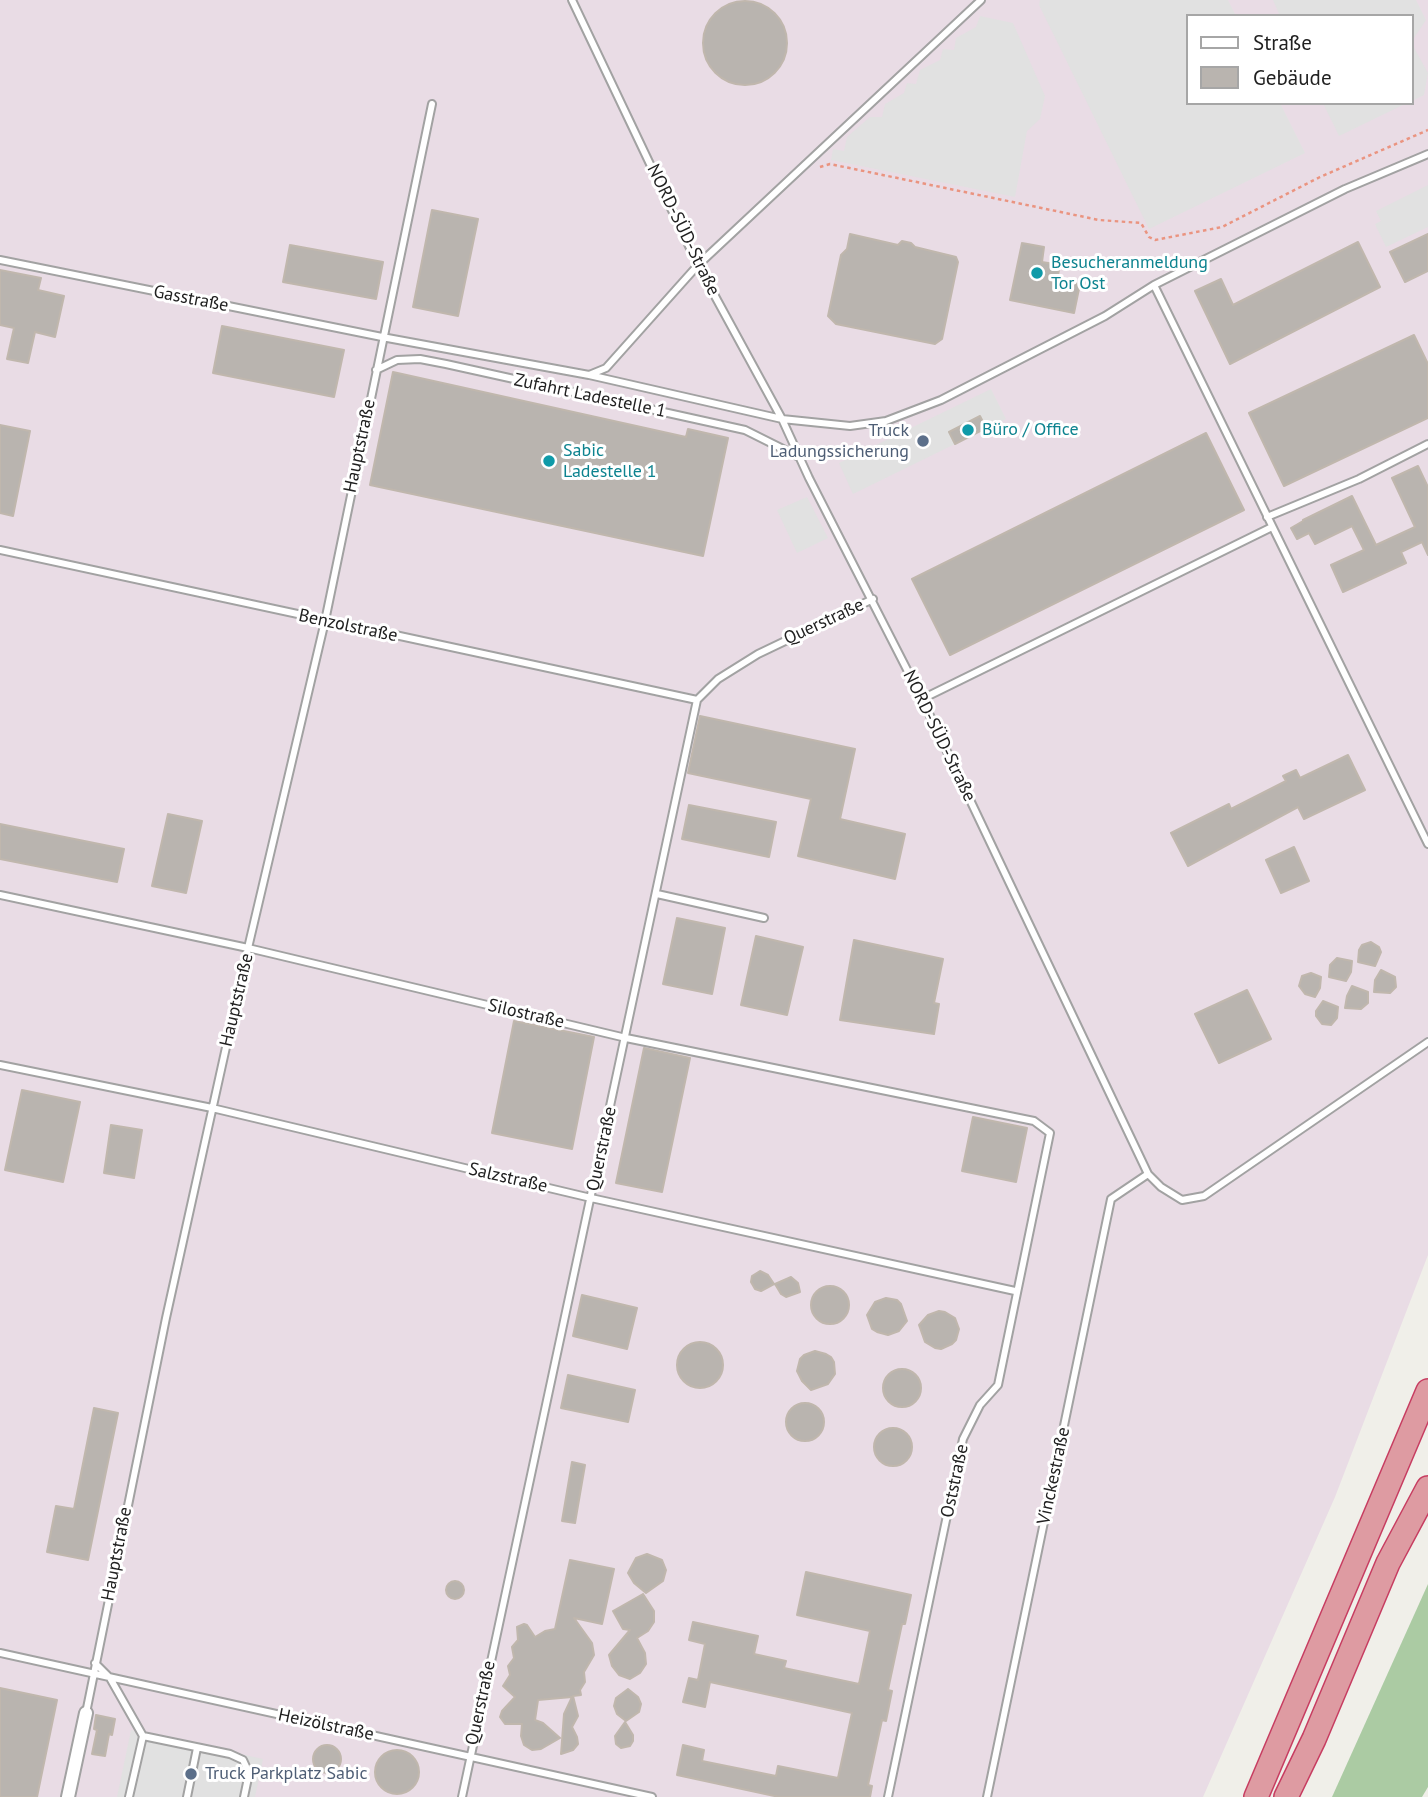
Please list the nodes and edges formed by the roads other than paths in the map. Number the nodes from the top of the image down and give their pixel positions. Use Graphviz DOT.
graph roads {
  1 [pos="572,0"];
  2 [pos="981,0"];
  3 [pos="432,104"];
  4 [pos="1428,154"];
  5 [pos="0,260"];
  6 [pos="698,265"];
  7 [pos="1154,285"];
  8 [pos="382,337"];
  9 [pos="376,370"];
  10 [pos="589,375"];
  11 [pos="782,419"];
  12 [pos="1428,444"];
  13 [pos="800,457"];
  14 [pos="1267,517"];
  15 [pos="1272,527"];
  16 [pos="0,550"];
  17 [pos="873,599"];
  18 [pos="325,621"];
  19 [pos="922,699"];
  20 [pos="697,700"];
  21 [pos="1428,844"];
  22 [pos="657,894"];
  23 [pos="0,895"];
  24 [pos="764,918"];
  25 [pos="248,948"];
  26 [pos="626,1038"];
  27 [pos="1428,1042"];
  28 [pos="0,1065"];
  29 [pos="212,1108"];
  30 [pos="1050,1133"];
  31 [pos="1148,1174"];
  32 [pos="592,1198"];
  33 [pos="1015,1290"];
  34 [pos="1428,1391"];
  35 [pos="1428,1488"];
  36 [pos="0,1653"];
  37 [pos="95,1663"];
  38 [pos="93,1674"];
  39 [pos="110,1678"];
  40 [pos="86,1713"];
  41 [pos="143,1736"];
  42 [pos="197,1748"];
  43 [pos="470,1756"];
  44 [pos="68,1797"];
  45 [pos="129,1797"];
  46 [pos="187,1797"];
  47 [pos="244,1797"];
  48 [pos="462,1797"];
  49 [pos="652,1797"];
  50 [pos="888,1797"];
  51 [pos="987,1797"];
  52 [pos="1256,1797"];
  53 [pos="1286,1797"];
  1 -- 6 [label="lane, NORD-SÜD-Straße"];
  2 -- 6 [label="lane"];
  3 -- 8 [label="lane, Hauptstraße"];
  4 -- 7 [label="lane, Gasstraße"];
  5 -- 8 [label="lane, Gasstraße"];
  6 -- 10 [label="lane"];
  6 -- 11 [label="lane, NORD-SÜD-Straße"];
  7 -- 11 [label="lane, Gasstraße"];
  7 -- 14 [label="lane"];
  8 -- 9 [label="lane, Hauptstraße"];
  8 -- 10 [label="lane, Gasstraße"];
  9 -- 13 [label="lane, Zufahrt Ladestelle 1"];
  9 -- 18 [label="lane, Hauptstraße"];
  10 -- 11 [label="lane, Gasstraße"];
  11 -- 13 [label="lane, NORD-SÜD-Straße"];
  12 -- 14 [label="lane"];
  13 -- 17 [label="lane, NORD-SÜD-Straße"];
  14 -- 15 [label="lane"];
  15 -- 19 [label="lane"];
  15 -- 21 [label="lane"];
  16 -- 18 [label="lane, Benzolstraße"];
  17 -- 19 [label="lane, NORD-SÜD-Straße"];
  17 -- 20 [label="lane, Querstraße"];
  18 -- 20 [label="lane, Benzolstraße"];
  18 -- 25 [label="lane, Hauptstraße"];
  19 -- 31 [label="lane, NORD-SÜD-Straße"];
  20 -- 22 [label="lane, Querstraße"];
  22 -- 24 [label="lane"];
  22 -- 26 [label="lane, Querstraße"];
  23 -- 25 [label="lane, Silostraße"];
  25 -- 26 [label="lane, Silostraße"];
  25 -- 29 [label="lane, Hauptstraße"];
  26 -- 30 [label="lane, Silostraße"];
  26 -- 32 [label="lane, Querstraße"];
  27 -- 31 [label="lane, NORD-SÜD-Straße"];
  28 -- 29 [label="lane, Salzstraße"];
  29 -- 32 [label="lane, Salzstraße"];
  29 -- 37 [label="lane, Hauptstraße"];
  30 -- 33 [label="lane, Oststraße"];
  31 -- 51 [label="lane, Vinckestraße"];
  32 -- 33 [label="lane, Salzstraße"];
  32 -- 43 [label="lane, Querstraße"];
  33 -- 50 [label="lane, Oststraße"];
  34 -- 52 [label="highway"];
  35 -- 53 [label="highway"];
  36 -- 38 [label="lane, Heizölstraße"];
  37 -- 38 [label="lane, Hauptstraße"];
  37 -- 39 [label="lane"];
  38 -- 39 [label="lane, Heizölstraße"];
  38 -- 40 [label="lane, Hauptstraße"];
  39 -- 41 [label="lane"];
  39 -- 43 [label="lane, Heizölstraße"];
  40 -- 44 [label="street"];
  41 -- 42 [label="lane"];
  41 -- 45 [label="lane"];
  42 -- 46 [label="lane"];
  42 -- 47 [label="lane"];
  43 -- 48 [label="lane, Querstraße"];
  43 -- 49 [label="lane, Heizölstraße"];
}
